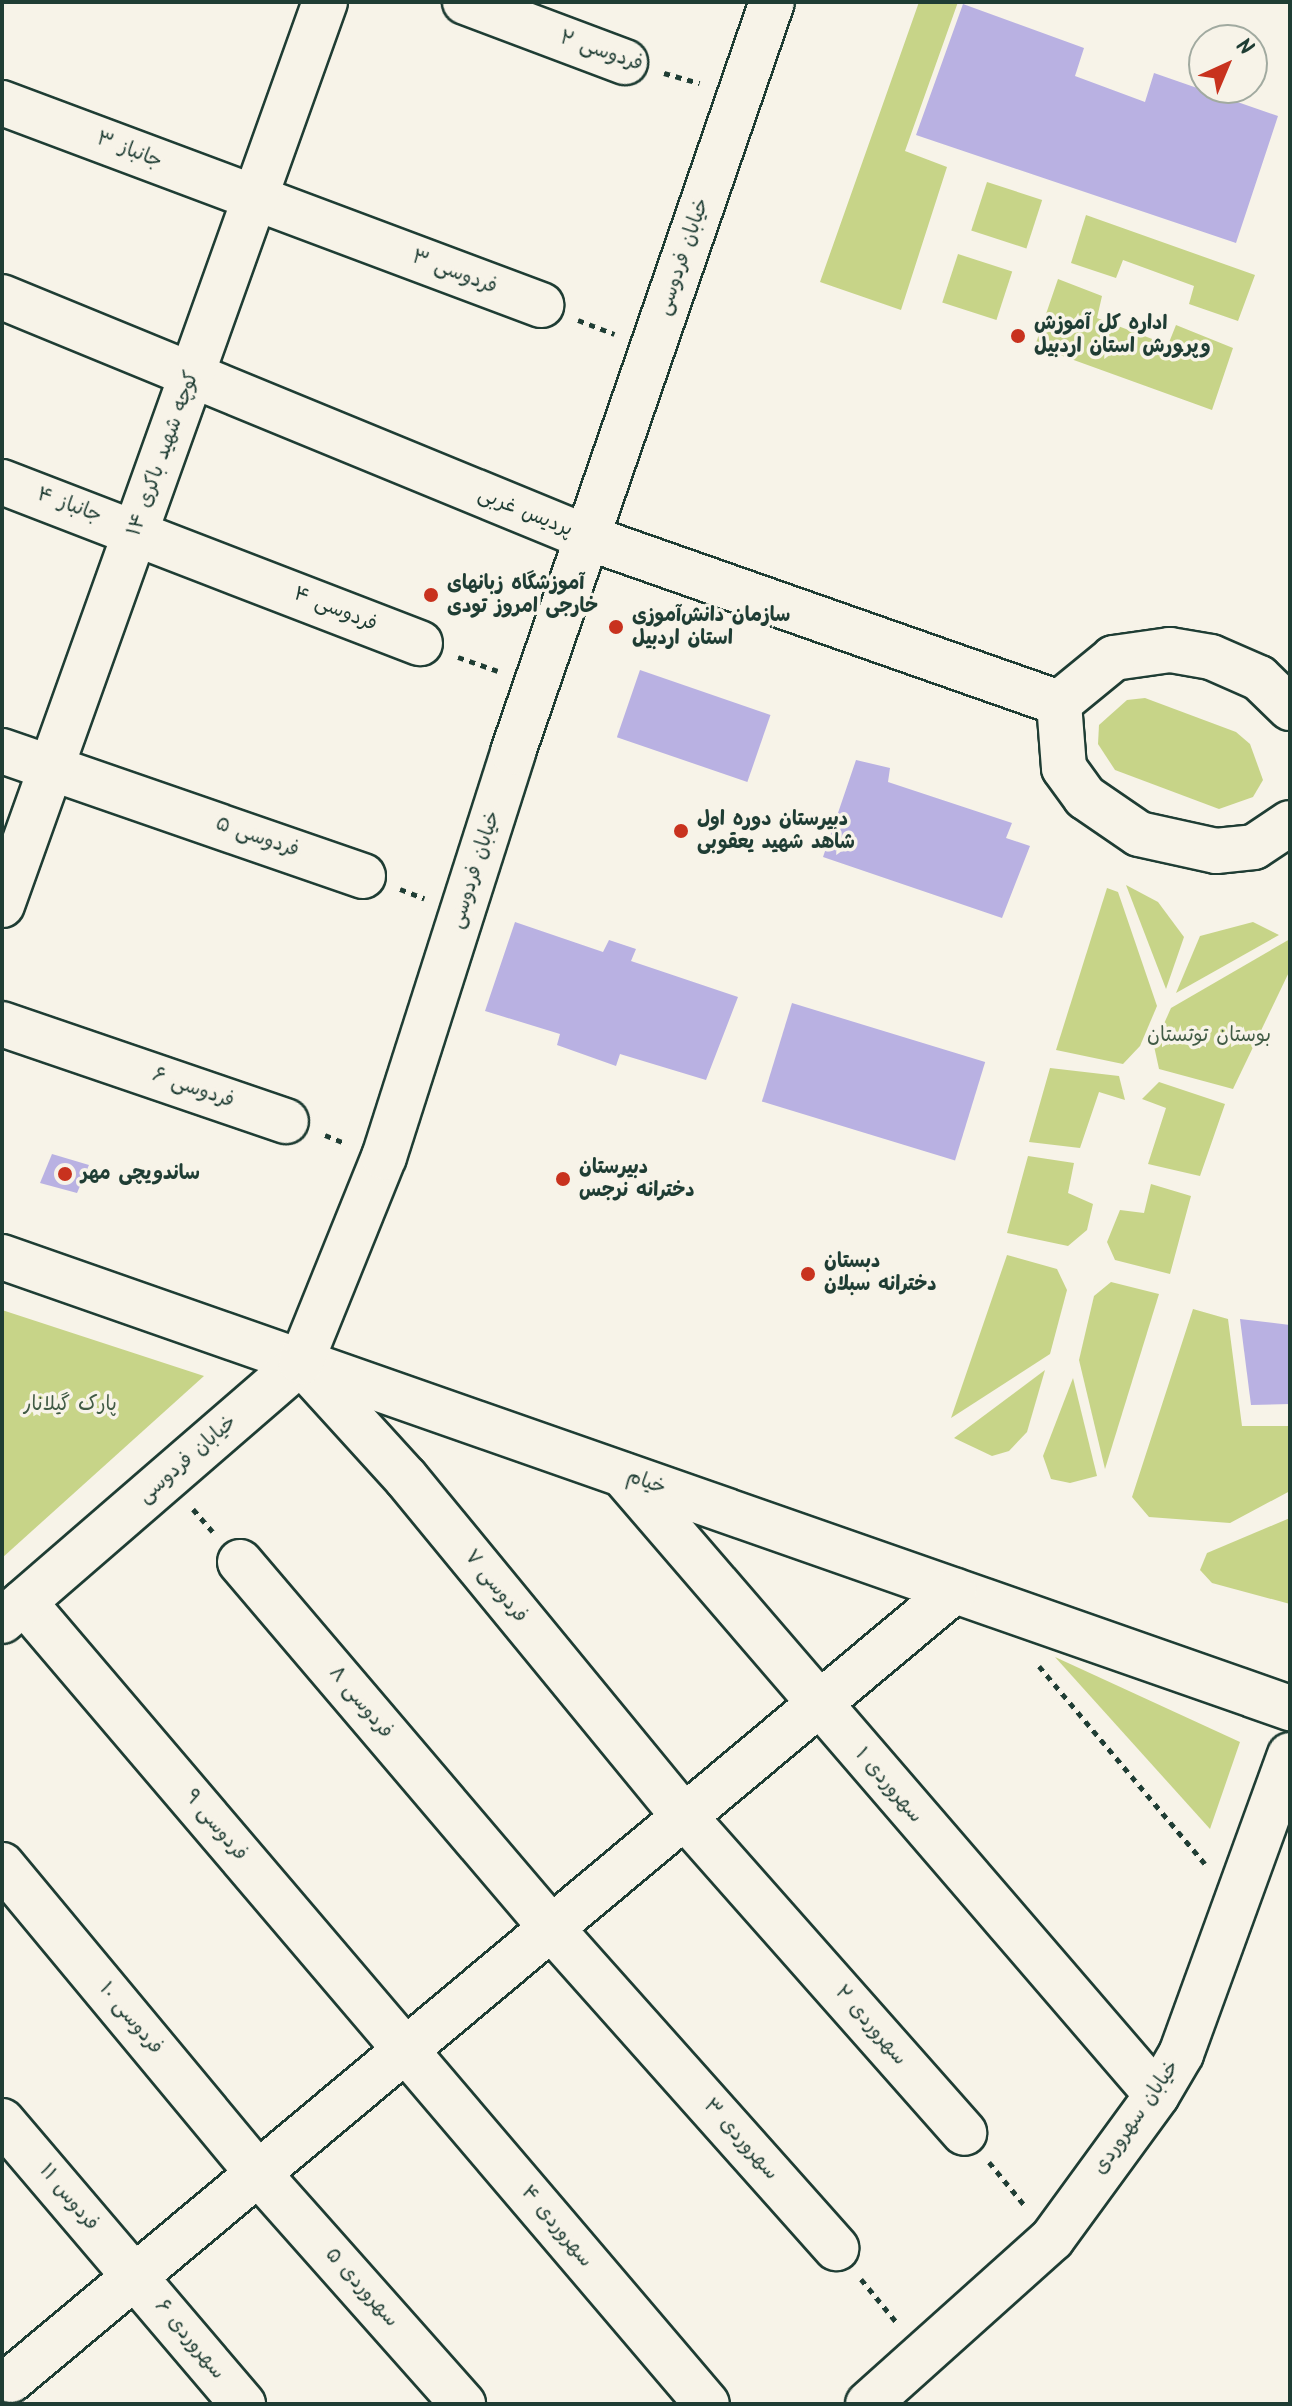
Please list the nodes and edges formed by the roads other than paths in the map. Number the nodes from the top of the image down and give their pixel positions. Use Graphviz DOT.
graph roads {
  1 [pos="325,2"];
  2 [pos="465,2"];
  3 [pos="772,2"];
  4 [pos="625,62"];
  5 [pos="2,103"];
  6 [pos="255,198"];
  7 [pos="2,297"];
  8 [pos="541,305"];
  9 [pos="190,379"];
  10 [pos="2,482"];
  11 [pos="136,531"];
  12 [pos="586,537"];
  13 [pos="420,643"];
  14 [pos="1059,703"];
  15 [pos="1290,708"];
  16 [pos="2,751"];
  17 [pos="52,766"];
  18 [pos="1290,823"];
  19 [pos="363,876"];
  20 [pos="2,905"];
  21 [pos="2,1024"];
  22 [pos="286,1121"];
  23 [pos="2,1257"];
  24 [pos="301,1362"];
  25 [pos="623,1475"];
  26 [pos="240,1562"];
  27 [pos="954,1591"];
  28 [pos="13,1611"];
  29 [pos="818,1705"];
  30 [pos="1290,1708"];
  31 [pos="1290,1755"];
  32 [pos="684,1816"];
  33 [pos="2,1865"];
  34 [pos="551,1928"];
  35 [pos="405,2049"];
  36 [pos="1157,2095"];
  37 [pos="2,2121"];
  38 [pos="964,2133"];
  39 [pos="258,2173"];
  40 [pos="836,2248"];
  41 [pos="135,2276"];
  42 [pos="15,2384"];
  43 [pos="243,2404"];
  44 [pos="463,2404"];
  45 [pos="707,2404"];
  46 [pos="868,2404"];
  1 -- 6 [label="street, کوچه شهید باکری ۱۴"];
  2 -- 4 [label="street, فردوسی ۲"];
  3 -- 12 [label="street, خیابان فردوسی"];
  5 -- 6 [label="street, جانباز ۳"];
  6 -- 8 [label="street, فردوسی ۳"];
  6 -- 9 [label="street, کوچه شهید باکری ۱۴"];
  7 -- 9 [label="street, پردیس غربی"];
  9 -- 11 [label="street, کوچه شهید باکری ۱۴"];
  9 -- 12 [label="street, پردیس غربی"];
  10 -- 11 [label="street, جانباز ۴"];
  11 -- 13 [label="street, فردوسی ۴"];
  11 -- 17 [label="street, کوچه شهید باکری ۱۴"];
  12 -- 14 [label="street, پردیس غربی"];
  12 -- 24 [label="street, خیابان فردوسی"];
  14 -- 15 [label="street"];
  14 -- 18 [label="street"];
  16 -- 17 [label="street, فردوسی ۵"];
  17 -- 19 [label="street, فردوسی ۵"];
  17 -- 20 [label="street, کوچه شهید باکری ۱۴"];
  21 -- 22 [label="street, فردوسی ۶"];
  23 -- 24 [label="street, خیام"];
  24 -- 25 [label="street, خیام"];
  24 -- 28 [label="street, خیابان فردوسی"];
  24 -- 32 [label="street, فردوسی ۷"];
  25 -- 27 [label="street, خیام"];
  25 -- 29 [label="street, سهروردی ۱"];
  26 -- 34 [label="street, فردوسی ۸"];
  27 -- 29 [label="street"];
  27 -- 30 [label="street, خیام"];
  28 -- 35 [label="street, فردوسی ۹"];
  29 -- 32 [label="street"];
  29 -- 36 [label="street, سهروردی ۱"];
  31 -- 36 [label="street, خیابان سهروردی"];
  32 -- 34 [label="street"];
  32 -- 38 [label="street, سهروردی ۲"];
  33 -- 39 [label="street, فردوسی ۱۰"];
  34 -- 35 [label="street"];
  34 -- 40 [label="street, سهروردی ۳"];
  35 -- 39 [label="street"];
  35 -- 45 [label="street, سهروردی ۴"];
  36 -- 46 [label="street, خیابان سهروردی"];
  37 -- 41 [label="street, فردوس ۱۱"];
  39 -- 41 [label="street"];
  39 -- 44 [label="street, سهروردی ۵"];
  41 -- 42 [label="street"];
  41 -- 43 [label="street, سهروردی ۶"];
}
